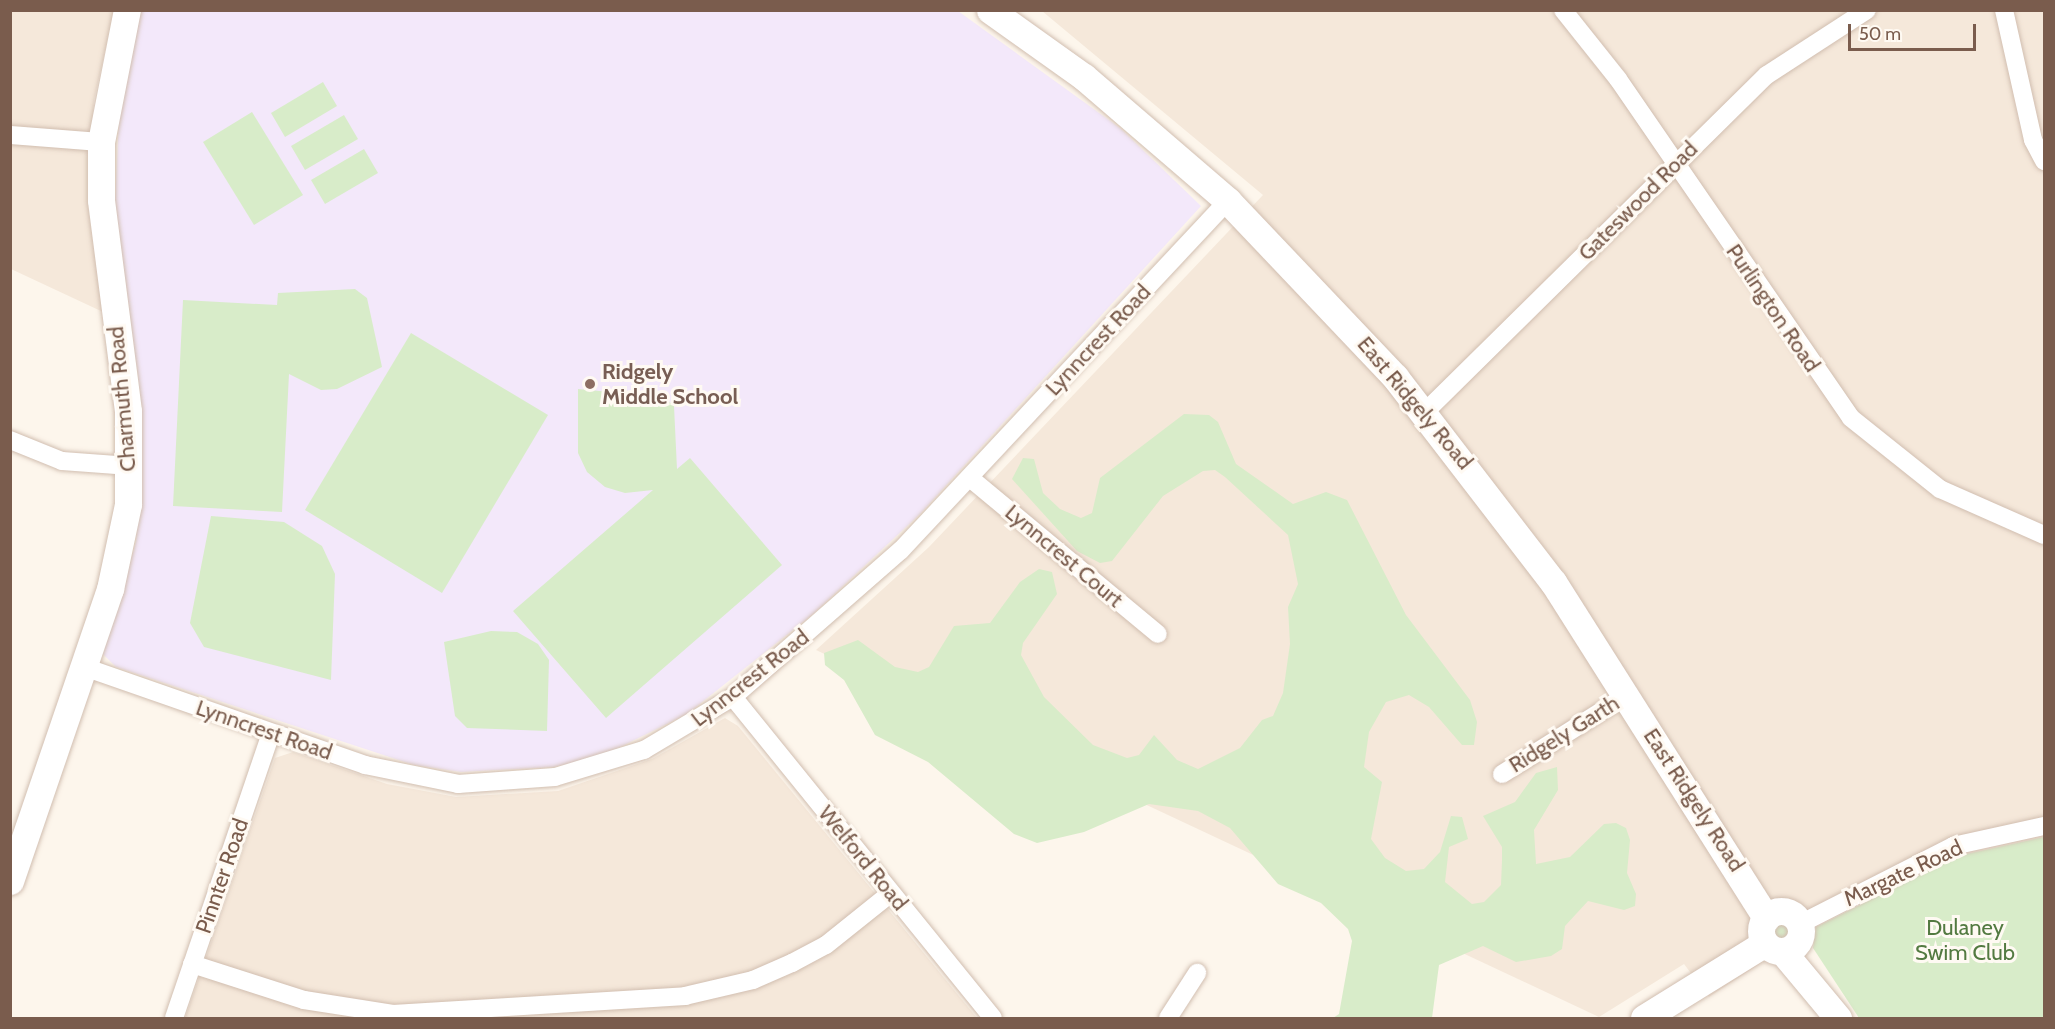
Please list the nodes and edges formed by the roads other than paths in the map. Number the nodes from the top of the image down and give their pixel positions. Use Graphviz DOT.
graph roads {
  1 [pos="127,10"];
  2 [pos="990,10"];
  3 [pos="1563,10"];
  4 [pos="1867,10"];
  5 [pos="2004,10"];
  6 [pos="10,135"];
  7 [pos="101,142"];
  8 [pos="2044,161"];
  9 [pos="1675,163"];
  10 [pos="1228,201"];
  11 [pos="1425,412"];
  12 [pos="10,440"];
  13 [pos="130,466"];
  14 [pos="970,478"];
  15 [pos="2044,534"];
  16 [pos="1158,634"];
  17 [pos="84,668"];
  18 [pos="1627,695"];
  19 [pos="733,698"];
  20 [pos="271,733"];
  21 [pos="1502,774"];
  22 [pos="2044,826"];
  23 [pos="10,881"];
  24 [pos="891,893"];
  25 [pos="1782,932"];
  26 [pos="192,964"];
  27 [pos="1197,973"];
  28 [pos="174,1018"];
  29 [pos="993,1018"];
  30 [pos="1168,1018"];
  31 [pos="1644,1018"];
  32 [pos="1838,1018"];
  1 -- 7 [label="street, Charmuth Road"];
  2 -- 10 [label="street, East Ridgely Road"];
  3 -- 9 [label="street, Purlington Road"];
  4 -- 9 [label="street, Gateswood Road"];
  5 -- 8 [label="street"];
  6 -- 7 [label="street"];
  7 -- 13 [label="street, Charmuth Road"];
  9 -- 11 [label="street, Gateswood Road"];
  9 -- 15 [label="street, Purlington Road"];
  10 -- 11 [label="street, East Ridgely Road"];
  10 -- 14 [label="street, Lynncrest Road"];
  11 -- 18 [label="street, East Ridgely Road"];
  12 -- 13 [label="street"];
  13 -- 17 [label="street, Charmuth Road"];
  14 -- 16 [label="street, Lynncrest Court"];
  14 -- 19 [label="street, Lynncrest Road"];
  17 -- 20 [label="street, Lynncrest Road"];
  17 -- 23 [label="street, Charmuth Road"];
  18 -- 21 [label="street, Ridgely Garth"];
  18 -- 25 [label="street, East Ridgely Road"];
  19 -- 20 [label="street, Lynncrest Road"];
  19 -- 24 [label="street, Welford Road"];
  20 -- 26 [label="street, Pinnter Road"];
  22 -- 25 [label="street, Margate Road"];
  24 -- 26 [label="street"];
  24 -- 29 [label="street, Welford Road"];
  25 -- 31 [label="street, Margate Road"];
  25 -- 32 [label="street, East Ridgely Road"];
  26 -- 28 [label="street, Pinnter Road"];
  27 -- 30 [label="street"];
}
